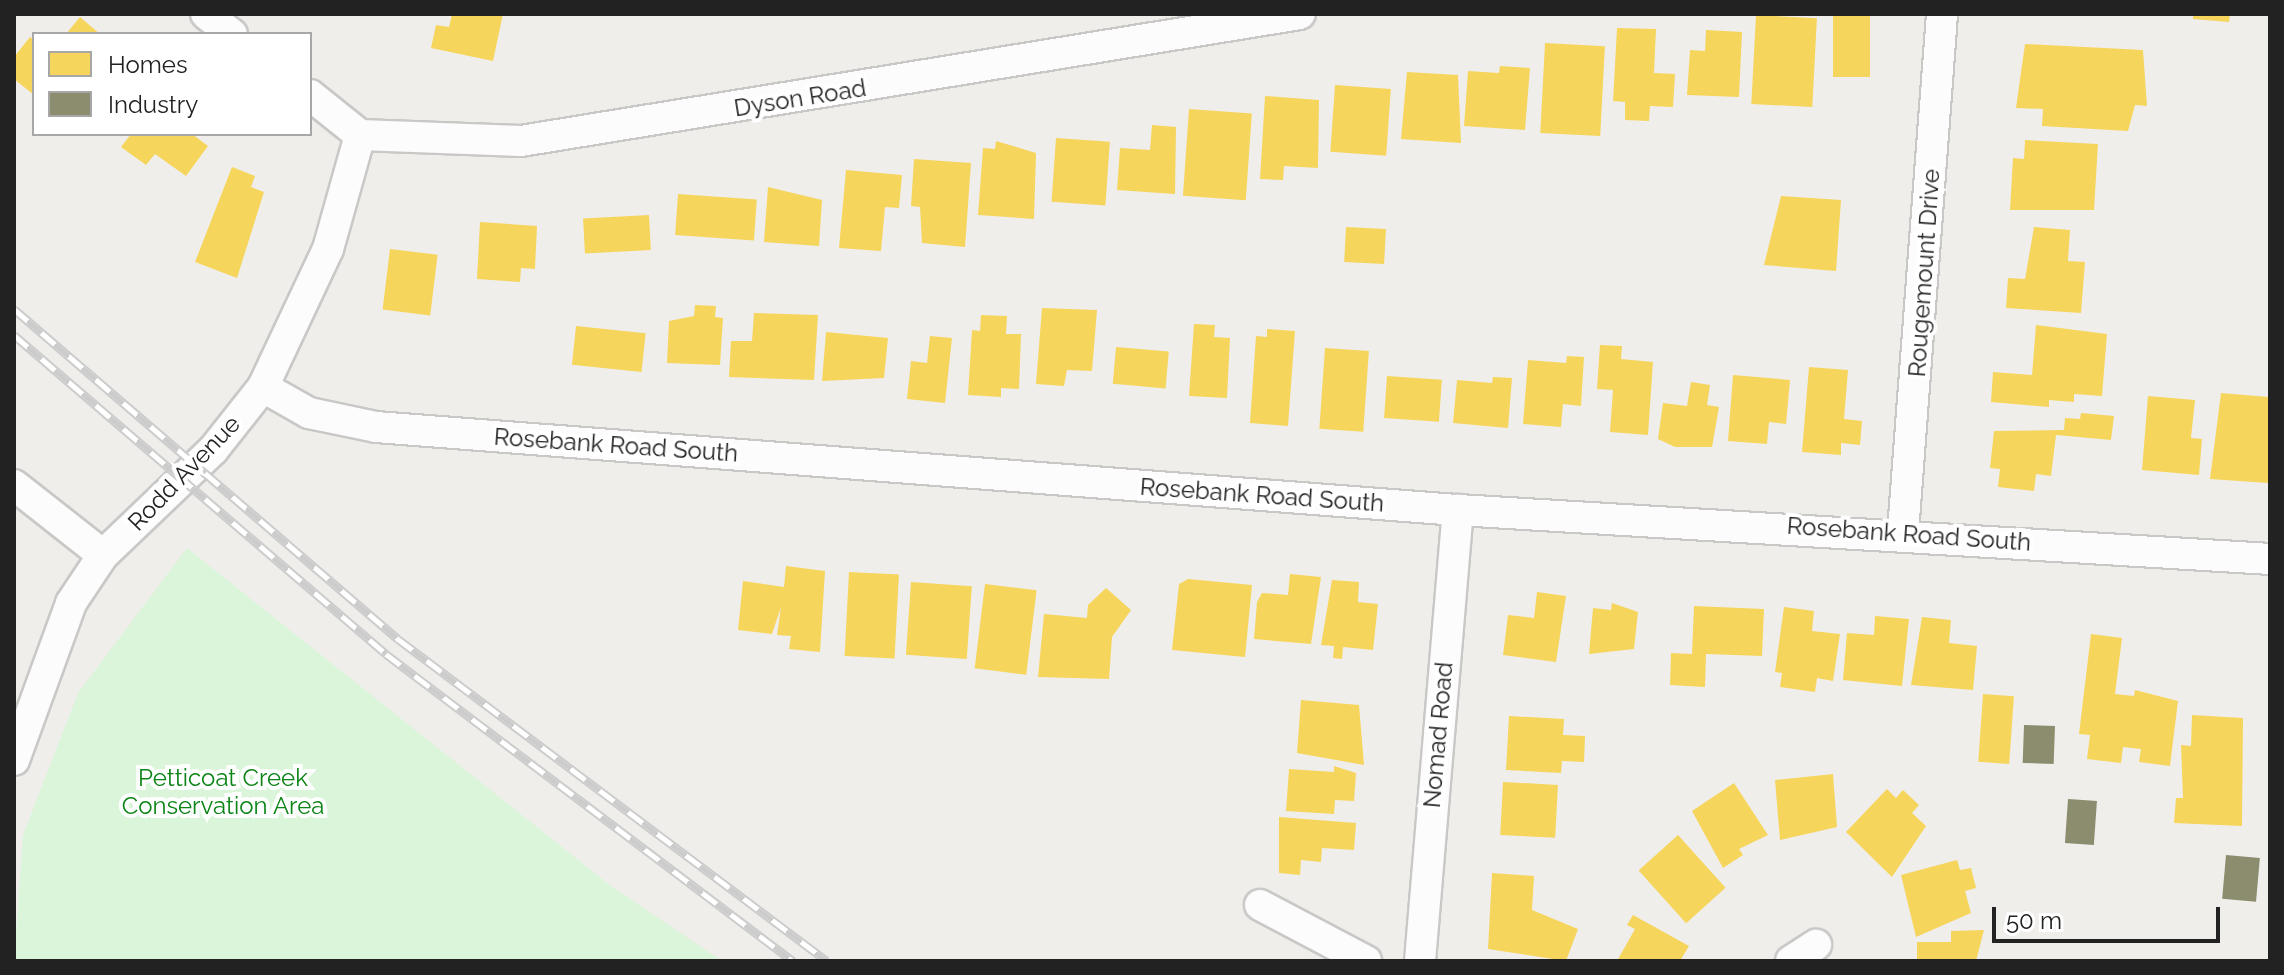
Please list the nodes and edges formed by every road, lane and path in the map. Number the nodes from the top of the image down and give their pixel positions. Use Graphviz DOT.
graph roads {
  1 [pos="206,14"];
  2 [pos="1300,14"];
  3 [pos="1942,14"];
  4 [pos="229,32"];
  5 [pos="312,97"];
  6 [pos="360,135"];
  7 [pos="263,387"];
  8 [pos="14,485"];
  9 [pos="1458,510"];
  10 [pos="1903,532"];
  11 [pos="103,555"];
  12 [pos="2270,559"];
  13 [pos="14,760"];
  14 [pos="1260,905"];
  15 [pos="1366,961"];
  16 [pos="1420,961"];
  1 -- 4 [label="street"];
  2 -- 6 [label="street, Dyson Road"];
  3 -- 10 [label="street, Rougemount Drive"];
  5 -- 6 [label="street"];
  6 -- 7 [label="street, Rodd Avenue"];
  7 -- 9 [label="street, Rosebank Road South"];
  7 -- 11 [label="street, Rodd Avenue"];
  8 -- 11 [label="street"];
  9 -- 10 [label="street, Rosebank Road South"];
  9 -- 16 [label="street, Nomad Road"];
  10 -- 12 [label="street, Rosebank Road South"];
  11 -- 13 [label="street, Rodd Avenue"];
  14 -- 15 [label="street"];
}
